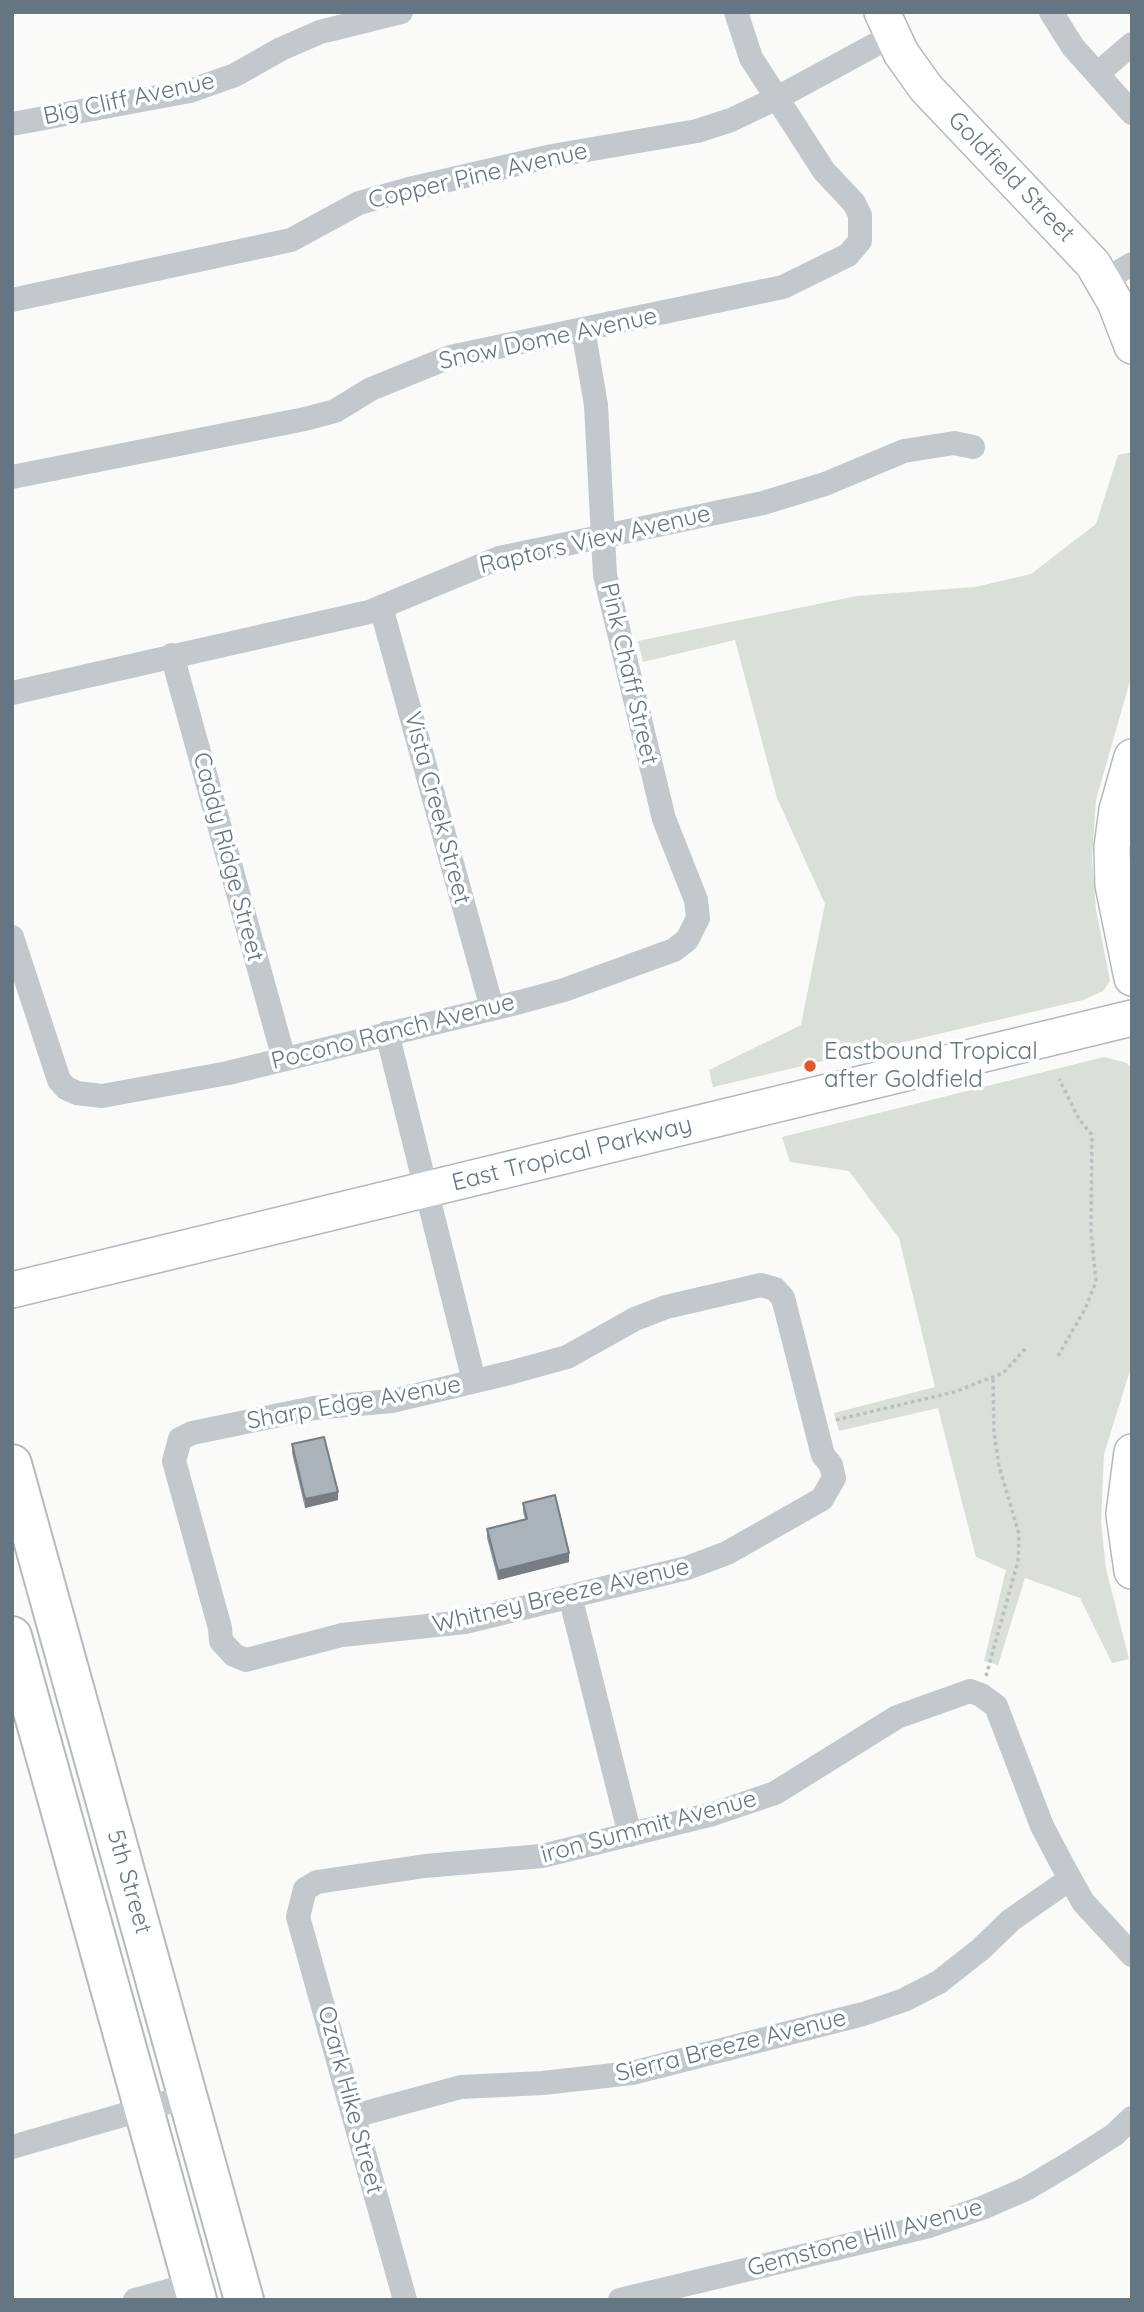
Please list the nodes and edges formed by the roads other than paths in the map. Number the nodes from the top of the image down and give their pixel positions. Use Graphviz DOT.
graph roads {
  1 [pos="401,12"];
  2 [pos="736,12"];
  3 [pos="1051,12"];
  4 [pos="887,24"];
  5 [pos="1132,44"];
  6 [pos="1097,74"];
  7 [pos="777,98"];
  8 [pos="1132,113"];
  9 [pos="12,124"];
  10 [pos="1118,272"];
  11 [pos="12,300"];
  12 [pos="583,329"];
  13 [pos="1132,346"];
  14 [pos="973,447"];
  15 [pos="12,477"];
  16 [pos="601,535"];
  17 [pos="381,607"];
  18 [pos="172,655"];
  19 [pos="12,693"];
  20 [pos="1132,757"];
  21 [pos="695,929"];
  22 [pos="12,937"];
  23 [pos="1132,978"];
  24 [pos="492,1008"];
  25 [pos="1132,1018"];
  26 [pos="387,1033"];
  27 [pos="284,1059"];
  28 [pos="428,1189"];
  29 [pos="12,1290"];
  30 [pos="474,1381"];
  31 [pos="1132,1452"];
  32 [pos="12,1464"];
  33 [pos="830,1489"];
  34 [pos="1132,1571"];
  35 [pos="570,1596"];
  36 [pos="12,1636"];
  37 [pos="234,1655"];
  38 [pos="630,1835"];
  39 [pos="1070,1879"];
  40 [pos="301,1901"];
  41 [pos="1132,1955"];
  42 [pos="189,2095"];
  43 [pos="146,2108"];
  44 [pos="354,2116"];
  45 [pos="1132,2119"];
  46 [pos="12,2147"];
  47 [pos="195,2292"];
  48 [pos="135,2300"];
  49 [pos="244,2300"];
  50 [pos="405,2300"];
  51 [pos="620,2300"];
  1 -- 9 [label="street, Big Cliff Avenue"];
  2 -- 7 [label="street"];
  3 -- 6 [label="street"];
  4 -- 7 [label="street, Copper Pine Avenue"];
  4 -- 10 [label="main road, Goldfield Street"];
  5 -- 6 [label="street"];
  6 -- 8 [label="street"];
  7 -- 11 [label="street, Copper Pine Avenue"];
  7 -- 12 [label="street, Snow Dome Avenue"];
  10 -- 13 [label="main road, Goldfield Street"];
  12 -- 15 [label="street, Snow Dome Avenue"];
  12 -- 16 [label="street, Pink Chaff Street"];
  14 -- 16 [label="street, Raptors View Avenue"];
  16 -- 17 [label="street, Raptors View Avenue"];
  16 -- 21 [label="street, Pink Chaff Street"];
  17 -- 18 [label="street, Raptors View Avenue"];
  17 -- 24 [label="street, Vista Creek Street"];
  18 -- 19 [label="street, Raptors View Avenue"];
  18 -- 27 [label="street, Caddy Ridge Street"];
  20 -- 23 [label="main road"];
  21 -- 24 [label="street, Pocono Ranch Avenue"];
  22 -- 27 [label="street, Pocono Ranch Avenue"];
  24 -- 26 [label="street, Pocono Ranch Avenue"];
  25 -- 28 [label="main road, East Tropical Parkway"];
  26 -- 27 [label="street, Pocono Ranch Avenue"];
  26 -- 28 [label="street"];
  28 -- 29 [label="main road, East Tropical Parkway"];
  28 -- 30 [label="street"];
  30 -- 33 [label="street, Sharp Edge Avenue"];
  30 -- 37 [label="street, Sharp Edge Avenue"];
  31 -- 34 [label="main road"];
  32 -- 42 [label="main road, 5th Street"];
  33 -- 35 [label="street, Whitney Breeze Avenue"];
  35 -- 37 [label="street, Whitney Breeze Avenue"];
  35 -- 38 [label="street"];
  36 -- 43 [label="main road, 5th Street"];
  38 -- 39 [label="street, iron Summit Avenue"];
  38 -- 40 [label="street, iron Summit Avenue"];
  39 -- 41 [label="street"];
  39 -- 44 [label="street, Sierra Breeze Avenue"];
  40 -- 44 [label="street, Ozark Hike Street"];
  42 -- 43 [label="street"];
  42 -- 49 [label="main road, 5th Street"];
  43 -- 46 [label="street"];
  43 -- 47 [label="main road, 5th Street"];
  44 -- 50 [label="street, Ozark Hike Street"];
  45 -- 51 [label="street, Gemstone Hill Avenue"];
  47 -- 48 [label="street"];
}
